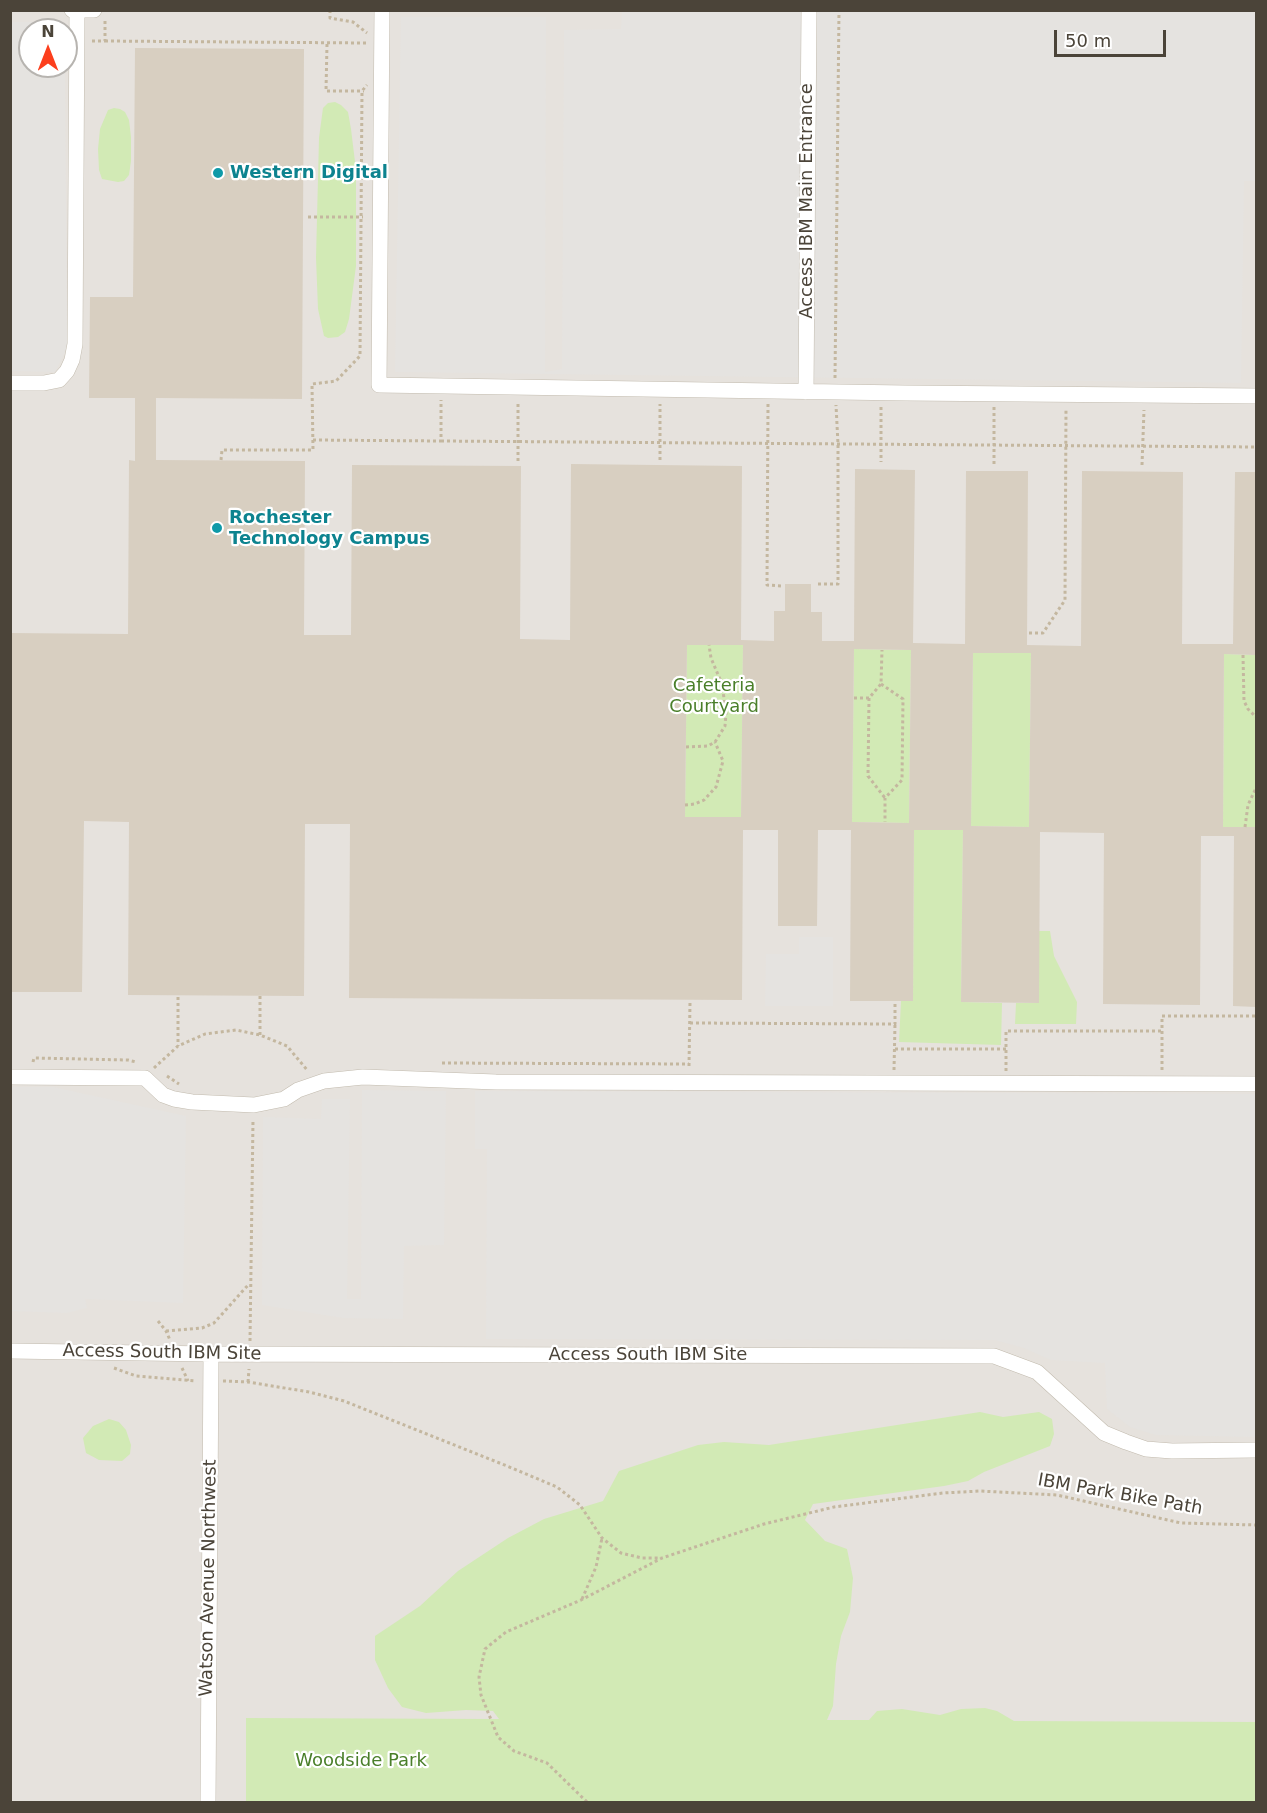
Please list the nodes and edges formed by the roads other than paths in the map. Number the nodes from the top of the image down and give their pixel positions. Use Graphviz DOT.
graph roads {
  1 [pos="72,10"];
  2 [pos="94,10"];
  3 [pos="382,10"];
  4 [pos="809,10"];
  5 [pos="77,11"];
  6 [pos="10,384"];
  7 [pos="806,392"];
  8 [pos="1257,396"];
  9 [pos="10,1077"];
  10 [pos="1257,1084"];
  11 [pos="10,1351"];
  12 [pos="211,1354"];
  13 [pos="1257,1450"];
  14 [pos="208,1803"];
  1 -- 5 [label="street"];
  2 -- 5 [label="street"];
  3 -- 7 [label="street"];
  4 -- 7 [label="street, Access IBM Main Entrance"];
  5 -- 6 [label="street"];
  7 -- 8 [label="street"];
  9 -- 10 [label="street"];
  11 -- 12 [label="street, Access South IBM Site"];
  12 -- 13 [label="street, Access South IBM Site"];
  12 -- 14 [label="street, Watson Avenue Northwest"];
}
